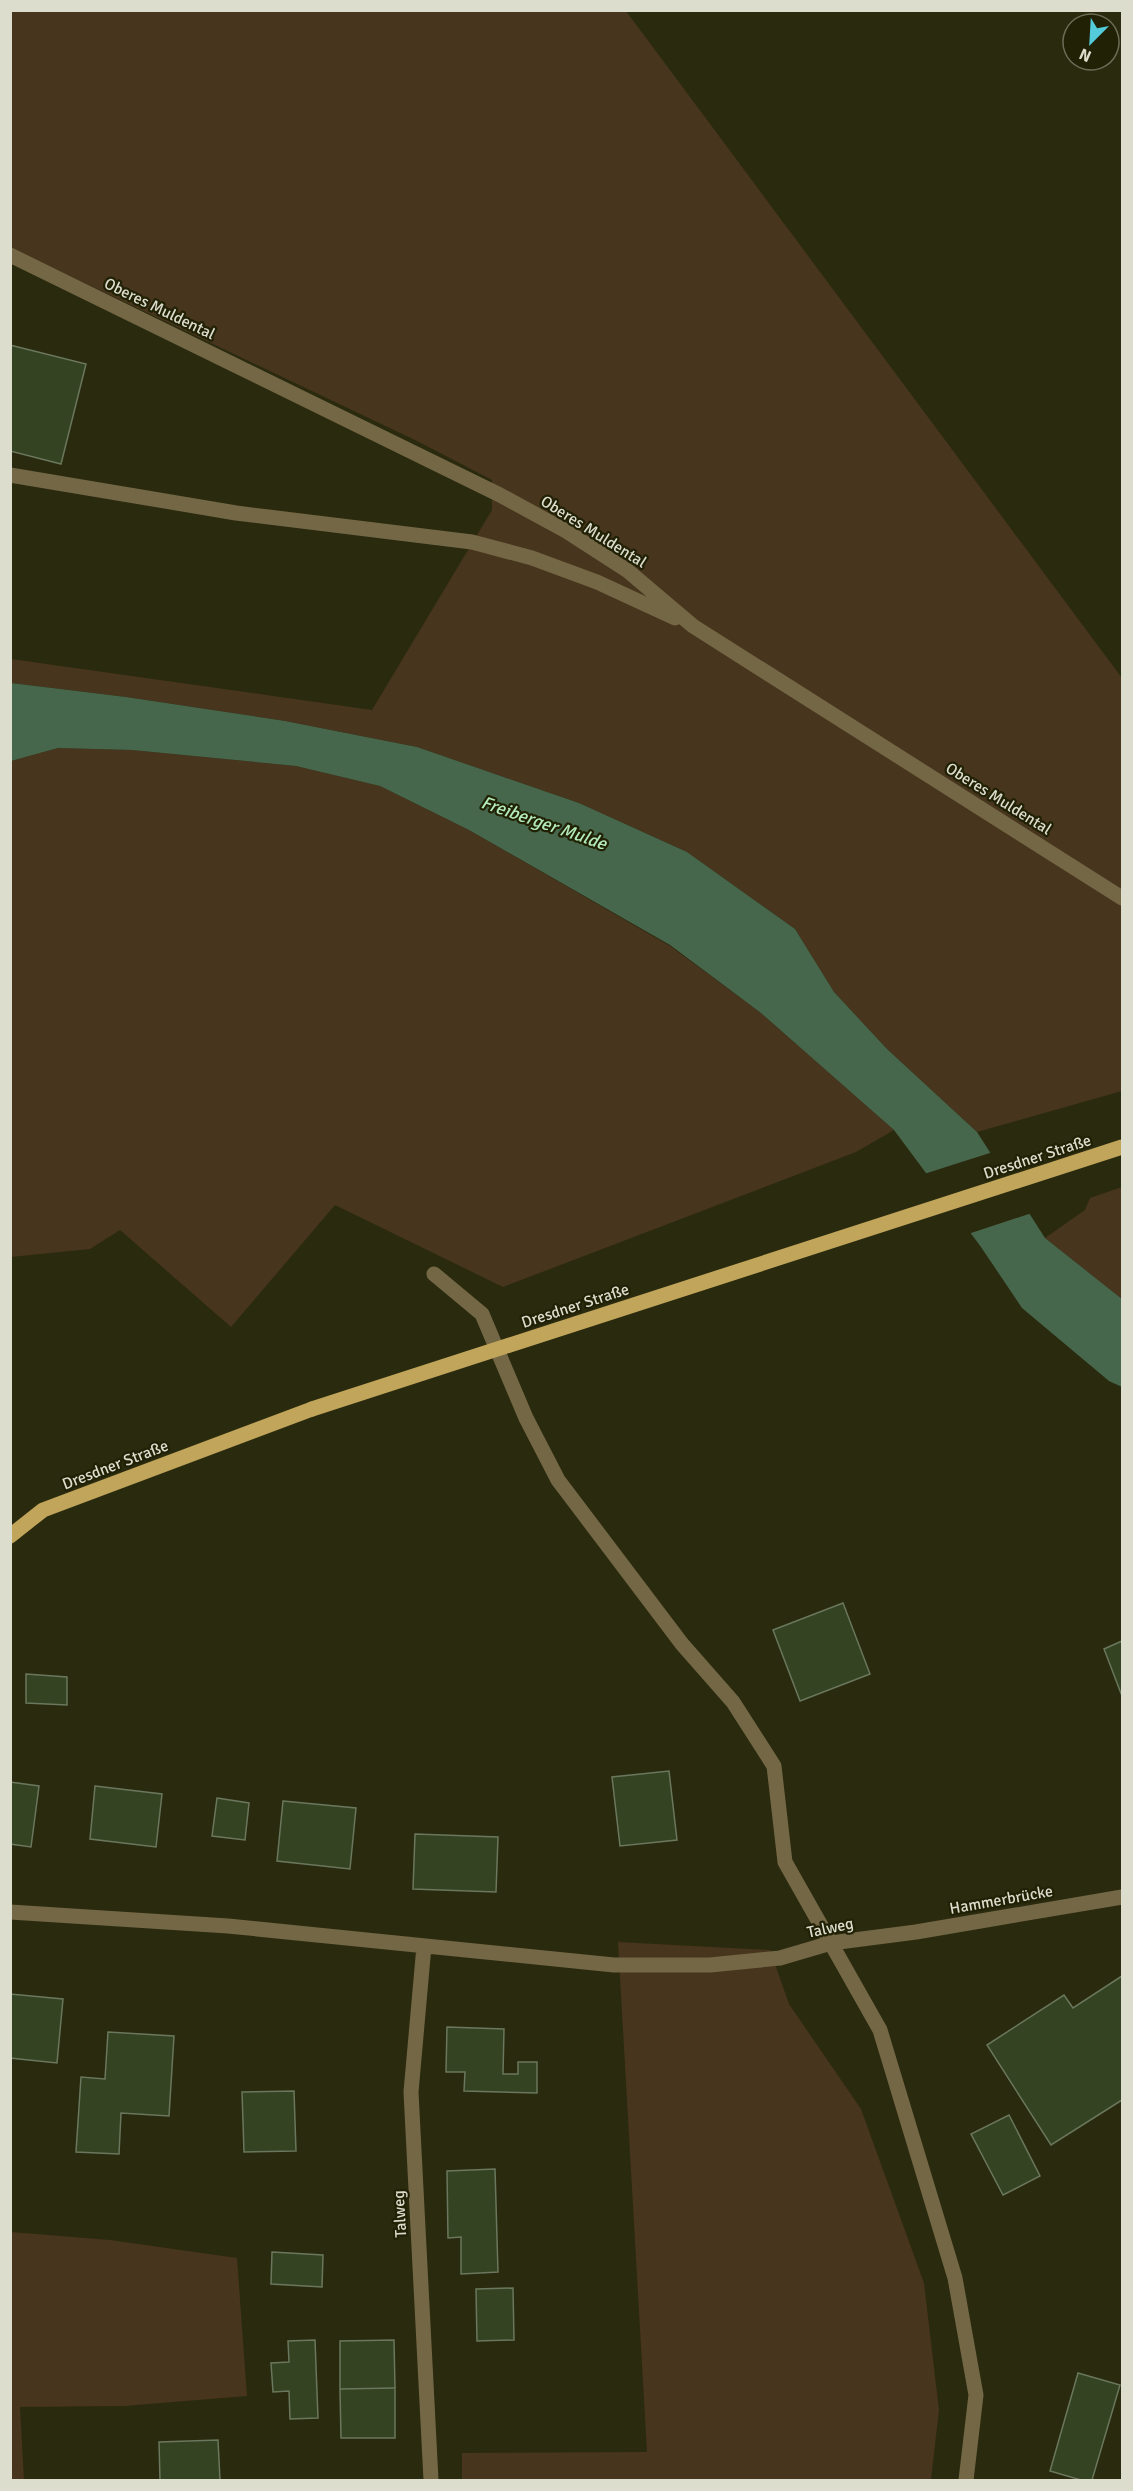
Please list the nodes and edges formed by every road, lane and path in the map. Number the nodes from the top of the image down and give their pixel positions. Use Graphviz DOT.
graph roads {
  1 [pos="10,255"];
  2 [pos="10,475"];
  3 [pos="693,626"];
  4 [pos="1122,898"];
  5 [pos="1122,1147"];
  6 [pos="434,1274"];
  7 [pos="10,1536"];
  8 [pos="1122,1897"];
  9 [pos="10,1912"];
  10 [pos="885,1935"];
  11 [pos="831,1944"];
  12 [pos="424,1946"];
  13 [pos="431,2481"];
  14 [pos="966,2481"];
  1 -- 3 [label="street, Oberes Muldental"];
  2 -- 3 [label="street"];
  3 -- 4 [label="street, Oberes Muldental"];
  5 -- 7 [label="main road, Dresdner Straße, bridge"];
  6 -- 11 [label="street"];
  8 -- 10 [label="street, Hammerbrücke"];
  9 -- 12 [label="street, Talweg"];
  10 -- 11 [label="street, Talweg"];
  11 -- 12 [label="street, Talweg"];
  11 -- 14 [label="street"];
  12 -- 13 [label="street, Talweg"];
}
